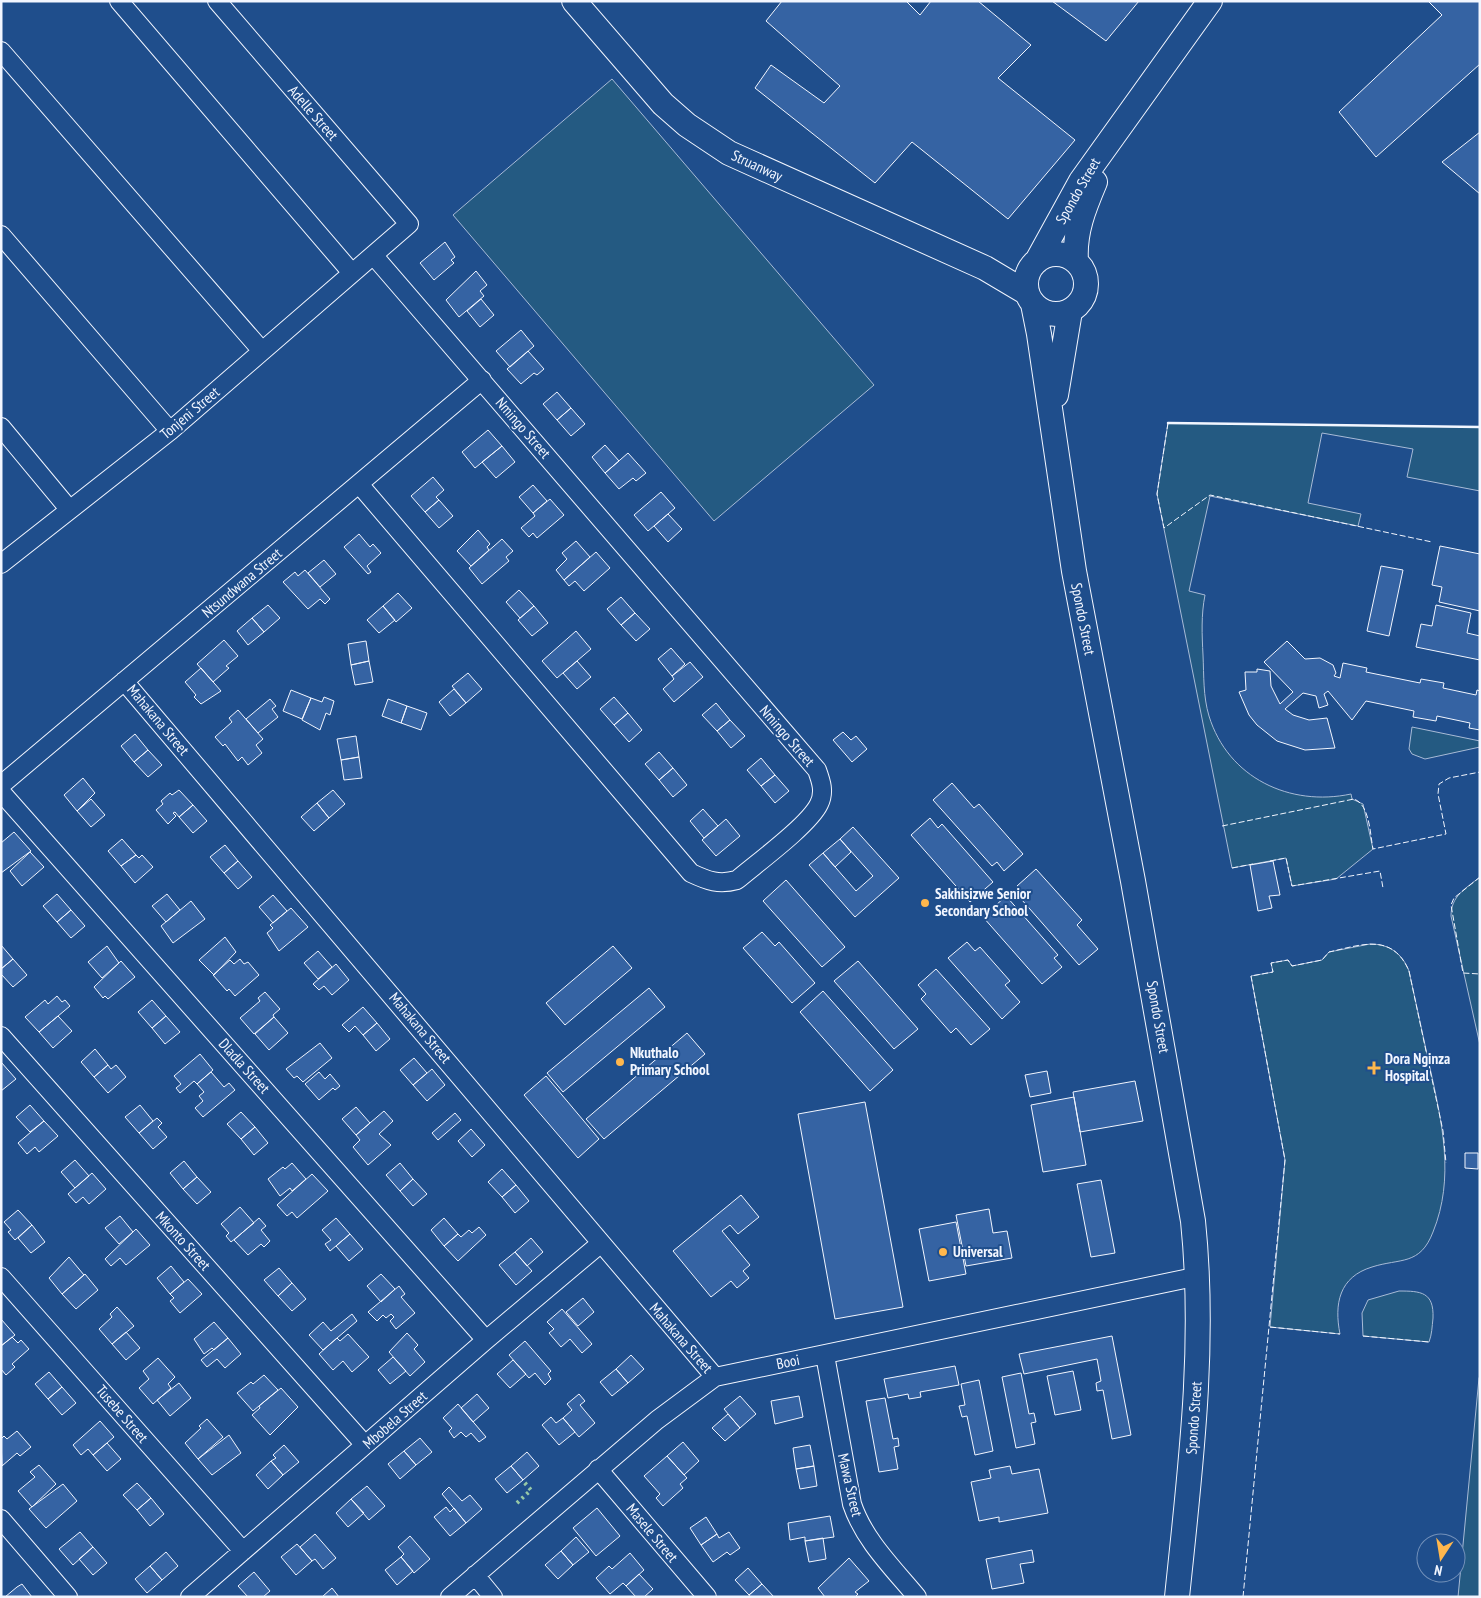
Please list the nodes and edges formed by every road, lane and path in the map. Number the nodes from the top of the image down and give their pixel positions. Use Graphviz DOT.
graph roads {
  1 [pos="119,1"];
  2 [pos="217,1"];
  3 [pos="574,1"];
  4 [pos="1210,1"];
  5 [pos="1,51"];
  6 [pos="1122,123"];
  7 [pos="409,224"];
  8 [pos="1,235"];
  9 [pos="374,256"];
  10 [pos="1076,261"];
  11 [pos="1033,265"];
  12 [pos="985,268"];
  13 [pos="352,273"];
  14 [pos="1030,299"];
  15 [pos="1070,311"];
  16 [pos="262,351"];
  17 [pos="482,380"];
  18 [pos="1,427"];
  19 [pos="170,431"];
  20 [pos="1054,442"];
  21 [pos="359,484"];
  22 [pos="70,509"];
  23 [pos="1,564"];
  24 [pos="124,680"];
  25 [pos="1,785"];
  26 [pos="1,792"];
  27 [pos="1,1036"];
  28 [pos="600,1244"];
  29 [pos="1199,1276"];
  30 [pos="1,1277"];
  31 [pos="486,1340"];
  32 [pos="824,1355"];
  33 [pos="715,1377"];
  34 [pos="365,1445"];
  35 [pos="598,1469"];
  36 [pos="1,1519"];
  37 [pos="243,1551"];
  38 [pos="475,1575"];
  39 [pos="68,1597"];
  40 [pos="190,1597"];
  41 [pos="450,1597"];
  42 [pos="493,1597"];
  43 [pos="707,1597"];
  44 [pos="918,1597"];
  45 [pos="1177,1597"];
  1 -- 13 [label="street"];
  2 -- 7 [label="street, Adelle Street"];
  3 -- 12 [label="main road, Struanway"];
  4 -- 6 [label="main road, Spondo Street"];
  5 -- 16 [label="street"];
  6 -- 10 [label="main road, Spondo Street"];
  6 -- 11 [label="main road, Spondo Street"];
  7 -- 9 [label="street, Tonjeni Street"];
  8 -- 19 [label="street"];
  9 -- 13 [label="street, Tonjeni Street"];
  9 -- 17 [label="street, Nmingo Street"];
  10 -- 11 [label="main road"];
  10 -- 15 [label="main road"];
  11 -- 12 [label="main road, Struanway"];
  11 -- 14 [label="main road"];
  12 -- 14 [label="main road, Struanway"];
  13 -- 16 [label="street, Tonjeni Street"];
  14 -- 15 [label="main road"];
  14 -- 20 [label="main road, Spondo Street"];
  15 -- 20 [label="main road, Spondo Street"];
  16 -- 19 [label="street, Tonjeni Street"];
  17 -- 21 [label="street, Ntsundwana Street"];
  17 -- 21 [label="street, Nmingo Street"];
  18 -- 22 [label="street"];
  19 -- 22 [label="street, Tonjeni Street"];
  20 -- 29 [label="main road, Spondo Street"];
  21 -- 24 [label="street, Ntsundwana Street"];
  22 -- 23 [label="street, Tonjeni Street"];
  24 -- 25 [label="street, Ntsundwana Street"];
  24 -- 28 [label="street, Mahakana Street"];
  26 -- 31 [label="street, Dladla Street"];
  27 -- 34 [label="street, Mkonto Street"];
  28 -- 31 [label="street, Mbobela Street"];
  28 -- 33 [label="street, Mahakana Street"];
  29 -- 32 [label="street, Booi"];
  29 -- 45 [label="main road, Spondo Street"];
  30 -- 37 [label="street, Tusebe Street"];
  31 -- 34 [label="street, Mbobela Street"];
  32 -- 33 [label="street, Booi"];
  32 -- 44 [label="street, Mawa Street"];
  33 -- 35 [label="street, Booi"];
  34 -- 37 [label="street, Mbobela Street"];
  35 -- 38 [label="street, Booi"];
  35 -- 43 [label="street, Masele Street"];
  36 -- 39 [label="street"];
  37 -- 40 [label="street, Mbobela Street"];
  38 -- 41 [label="street, Booi"];
  38 -- 42 [label="street"];
}
